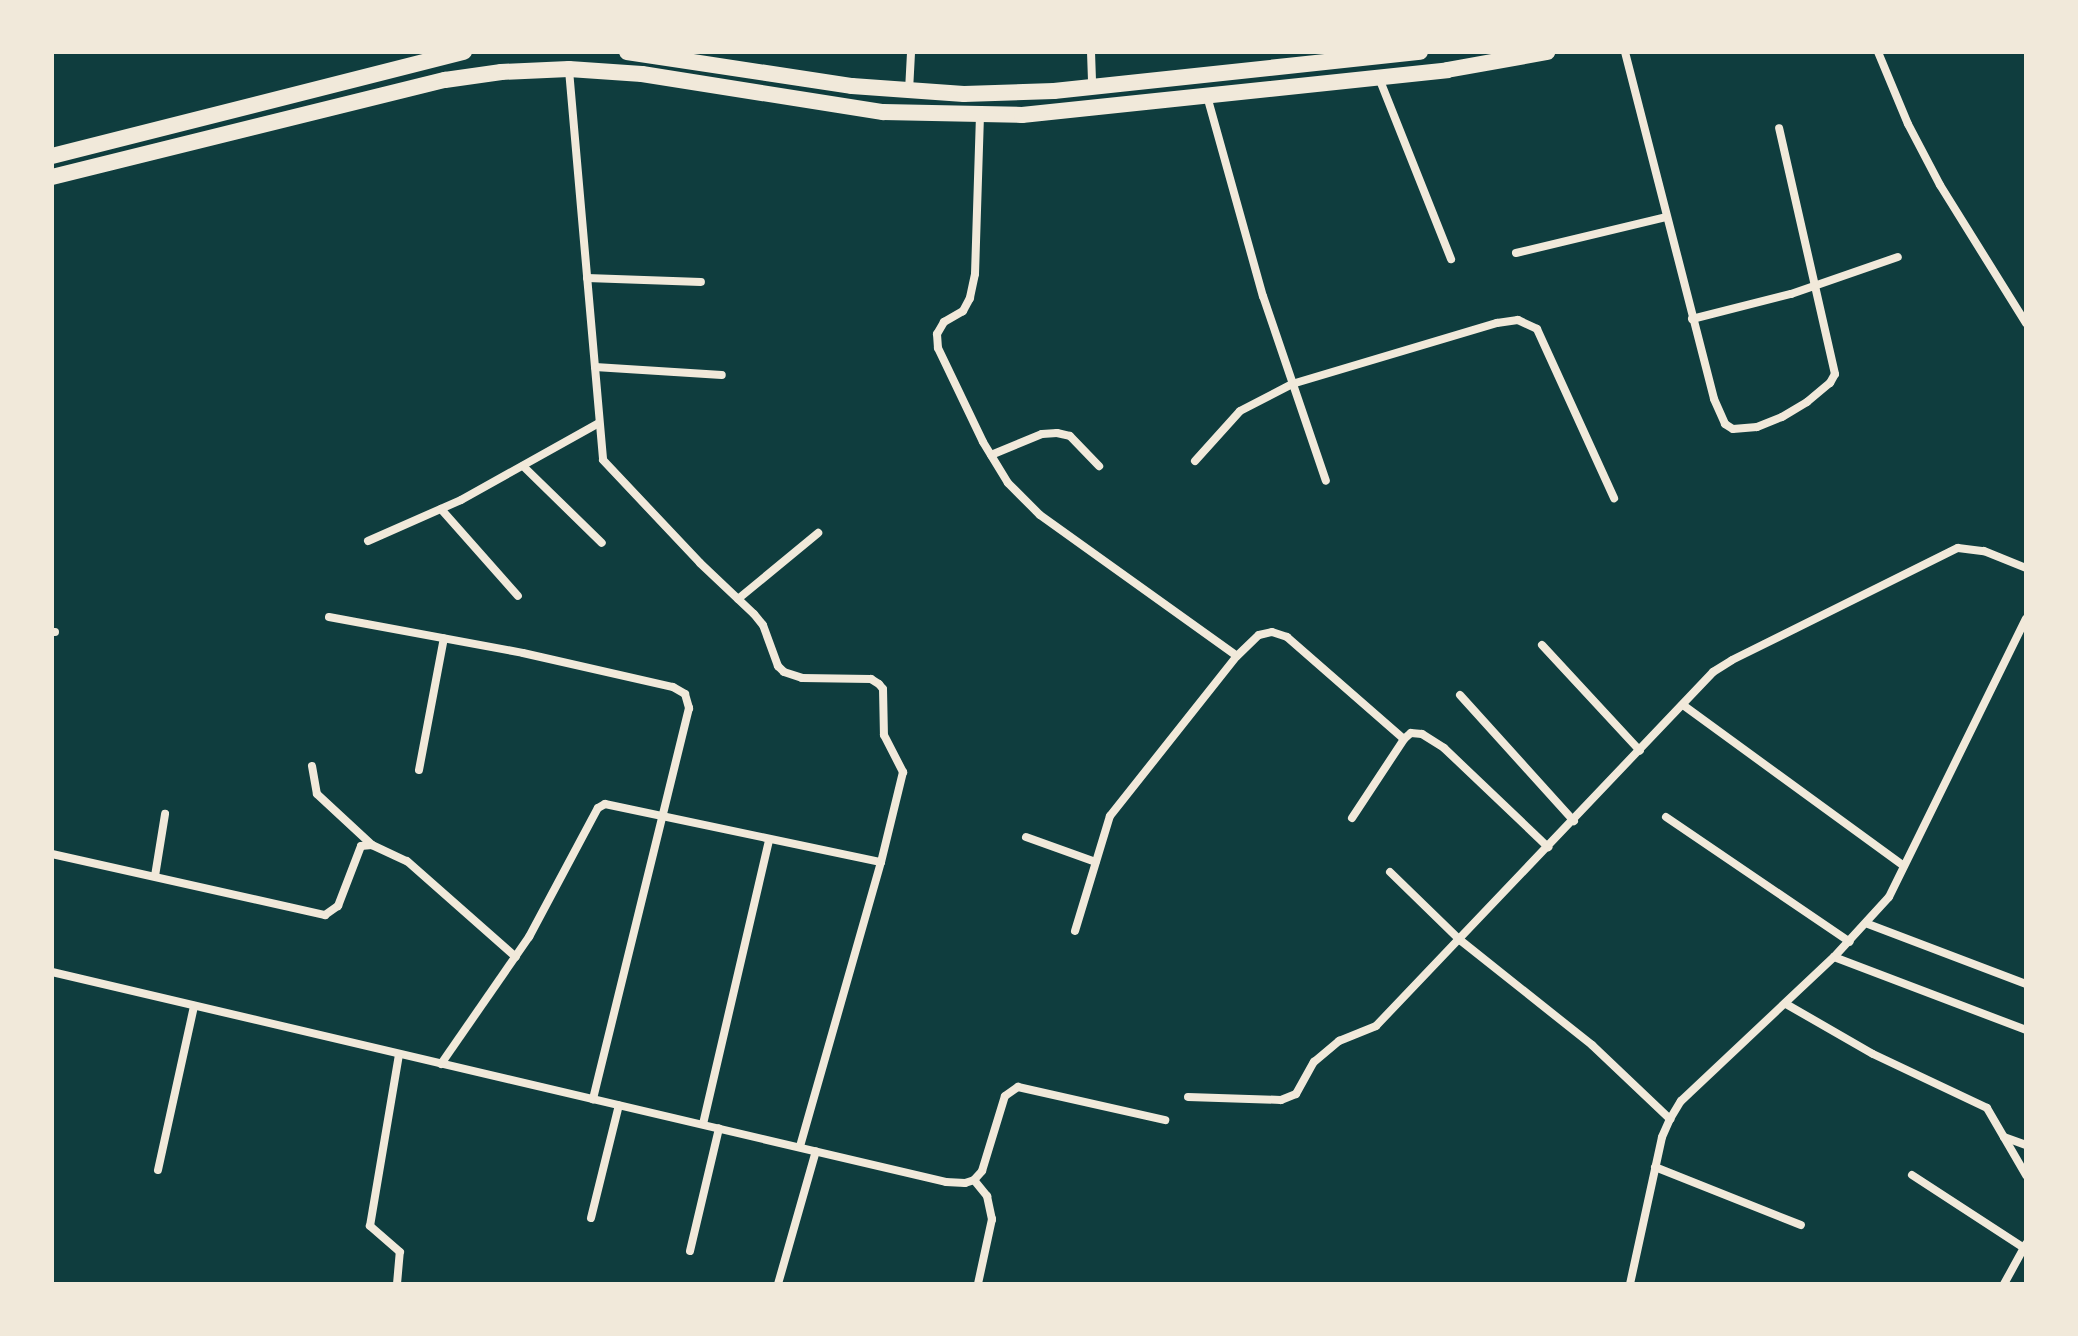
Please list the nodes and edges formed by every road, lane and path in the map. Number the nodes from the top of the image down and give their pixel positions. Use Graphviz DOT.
graph roads {
  1 [pos="464,52"];
  2 [pos="627,52"];
  3 [pos="911,52"];
  4 [pos="1091,52"];
  5 [pos="1420,52"];
  6 [pos="1547,52"];
  7 [pos="1625,52"];
  8 [pos="1878,52"];
  9 [pos="665,54"];
  10 [pos="569,69"];
  11 [pos="1379,78"];
  12 [pos="1092,87"];
  13 [pos="908,92"];
  14 [pos="1207,95"];
  15 [pos="980,115"];
  16 [pos="1779,128"];
  17 [pos="52,156"];
  18 [pos="52,177"];
  19 [pos="1666,217"];
  20 [pos="1516,253"];
  21 [pos="1898,257"];
  22 [pos="1451,259"];
  23 [pos="587,278"];
  24 [pos="701,282"];
  25 [pos="1816,285"];
  26 [pos="1692,319"];
  27 [pos="2026,323"];
  28 [pos="595,367"];
  29 [pos="722,375"];
  30 [pos="1292,384"];
  31 [pos="599,423"];
  32 [pos="991,455"];
  33 [pos="1195,461"];
  34 [pos="523,466"];
  35 [pos="1099,466"];
  36 [pos="1326,481"];
  37 [pos="1614,498"];
  38 [pos="441,509"];
  39 [pos="818,533"];
  40 [pos="368,541"];
  41 [pos="602,543"];
  42 [pos="2026,568"];
  43 [pos="518,596"];
  44 [pos="738,599"];
  45 [pos="329,617"];
  46 [pos="2026,619"];
  47 [pos="444,638"];
  48 [pos="1542,645"];
  49 [pos="1237,656"];
  50 [pos="1460,695"];
  51 [pos="1683,705"];
  52 [pos="1404,739"];
  53 [pos="1640,751"];
  54 [pos="312,766"];
  55 [pos="419,770"];
  56 [pos="165,814"];
  57 [pos="1666,817"];
  58 [pos="661,818"];
  59 [pos="1352,818"];
  60 [pos="1574,821"];
  61 [pos="1026,837"];
  62 [pos="769,841"];
  63 [pos="372,845"];
  64 [pos="1548,847"];
  65 [pos="52,854"];
  66 [pos="881,862"];
  67 [pos="1096,862"];
  68 [pos="1904,866"];
  69 [pos="1390,872"];
  70 [pos="155,876"];
  71 [pos="1868,924"];
  72 [pos="1075,931"];
  73 [pos="1460,940"];
  74 [pos="1850,942"];
  75 [pos="516,957"];
  76 [pos="1834,957"];
  77 [pos="52,972"];
  78 [pos="2026,984"];
  79 [pos="1786,1004"];
  80 [pos="194,1006"];
  81 [pos="2026,1030"];
  82 [pos="399,1054"];
  83 [pos="441,1064"];
  84 [pos="1188,1097"];
  85 [pos="593,1099"];
  86 [pos="619,1105"];
  87 [pos="1670,1119"];
  88 [pos="1165,1120"];
  89 [pos="703,1124"];
  90 [pos="719,1128"];
  91 [pos="2004,1137"];
  92 [pos="2026,1145"];
  93 [pos="800,1147"];
  94 [pos="816,1151"];
  95 [pos="1655,1167"];
  96 [pos="158,1170"];
  97 [pos="1912,1175"];
  98 [pos="2026,1175"];
  99 [pos="974,1180"];
  100 [pos="591,1218"];
  101 [pos="1801,1225"];
  102 [pos="2025,1246"];
  103 [pos="690,1251"];
  104 [pos="397,1284"];
  105 [pos="778,1284"];
  106 [pos="978,1284"];
  107 [pos="1630,1284"];
  108 [pos="2004,1284"];
  1 -- 17 [label="highway"];
  2 -- 9 [label="highway"];
  3 -- 13 [label="street"];
  4 -- 12 [label="street"];
  5 -- 12 [label="highway"];
  6 -- 11 [label="highway"];
  7 -- 19 [label="street"];
  8 -- 27 [label="street"];
  9 -- 13 [label="highway"];
  10 -- 15 [label="highway"];
  10 -- 18 [label="highway"];
  10 -- 23 [label="street"];
  11 -- 14 [label="highway"];
  11 -- 22 [label="street"];
  12 -- 13 [label="highway"];
  14 -- 15 [label="highway"];
  14 -- 30 [label="street"];
  15 -- 32 [label="street"];
  16 -- 25 [label="street"];
  19 -- 20 [label="street"];
  19 -- 26 [label="street"];
  21 -- 25 [label="street"];
  23 -- 24 [label="street"];
  23 -- 28 [label="street"];
  25 -- 26 [label="street"];
  25 -- 26 [label="street"];
  28 -- 29 [label="street"];
  28 -- 31 [label="street"];
  30 -- 33 [label="street"];
  30 -- 36 [label="street"];
  30 -- 37 [label="street"];
  31 -- 34 [label="street"];
  31 -- 44 [label="street"];
  32 -- 35 [label="street"];
  32 -- 49 [label="street"];
  34 -- 38 [label="street"];
  34 -- 41 [label="street"];
  38 -- 40 [label="street"];
  38 -- 43 [label="street"];
  39 -- 44 [label="street"];
  42 -- 51 [label="street"];
  44 -- 66 [label="street"];
  45 -- 47 [label="street"];
  46 -- 68 [label="street"];
  47 -- 55 [label="street"];
  47 -- 58 [label="street"];
  48 -- 53 [label="street"];
  49 -- 52 [label="street"];
  49 -- 67 [label="street"];
  50 -- 60 [label="street"];
  51 -- 53 [label="street"];
  51 -- 68 [label="street"];
  52 -- 59 [label="street"];
  52 -- 64 [label="street"];
  53 -- 60 [label="street"];
  54 -- 63 [label="street"];
  56 -- 70 [label="street"];
  57 -- 74 [label="street"];
  58 -- 62 [label="street"];
  58 -- 75 [label="street"];
  58 -- 85 [label="street"];
  60 -- 64 [label="street"];
  61 -- 67 [label="street"];
  62 -- 66 [label="street"];
  62 -- 89 [label="street"];
  63 -- 70 [label="street"];
  63 -- 75 [label="street"];
  64 -- 73 [label="street"];
  65 -- 70 [label="street"];
  66 -- 93 [label="street"];
  67 -- 72 [label="street"];
  68 -- 71 [label="street"];
  69 -- 73 [label="street"];
  71 -- 74 [label="street"];
  71 -- 78 [label="street"];
  73 -- 84 [label="street"];
  73 -- 87 [label="street"];
  74 -- 76 [label="street"];
  75 -- 83 [label="street"];
  76 -- 79 [label="street"];
  76 -- 81 [label="street"];
  77 -- 80 [label="street"];
  79 -- 87 [label="street"];
  79 -- 91 [label="street"];
  80 -- 82 [label="street"];
  80 -- 96 [label="street"];
  82 -- 83 [label="street"];
  82 -- 104 [label="street"];
  83 -- 85 [label="street"];
  85 -- 86 [label="street"];
  86 -- 89 [label="street"];
  86 -- 100 [label="street"];
  87 -- 95 [label="street"];
  88 -- 99 [label="street"];
  89 -- 90 [label="street"];
  90 -- 93 [label="street"];
  90 -- 103 [label="street"];
  91 -- 92 [label="street"];
  91 -- 98 [label="street"];
  93 -- 94 [label="street"];
  94 -- 99 [label="street"];
  94 -- 105 [label="street"];
  95 -- 101 [label="street"];
  95 -- 107 [label="street"];
  97 -- 102 [label="street"];
  99 -- 106 [label="street"];
  102 -- 108 [label="street"];
}
